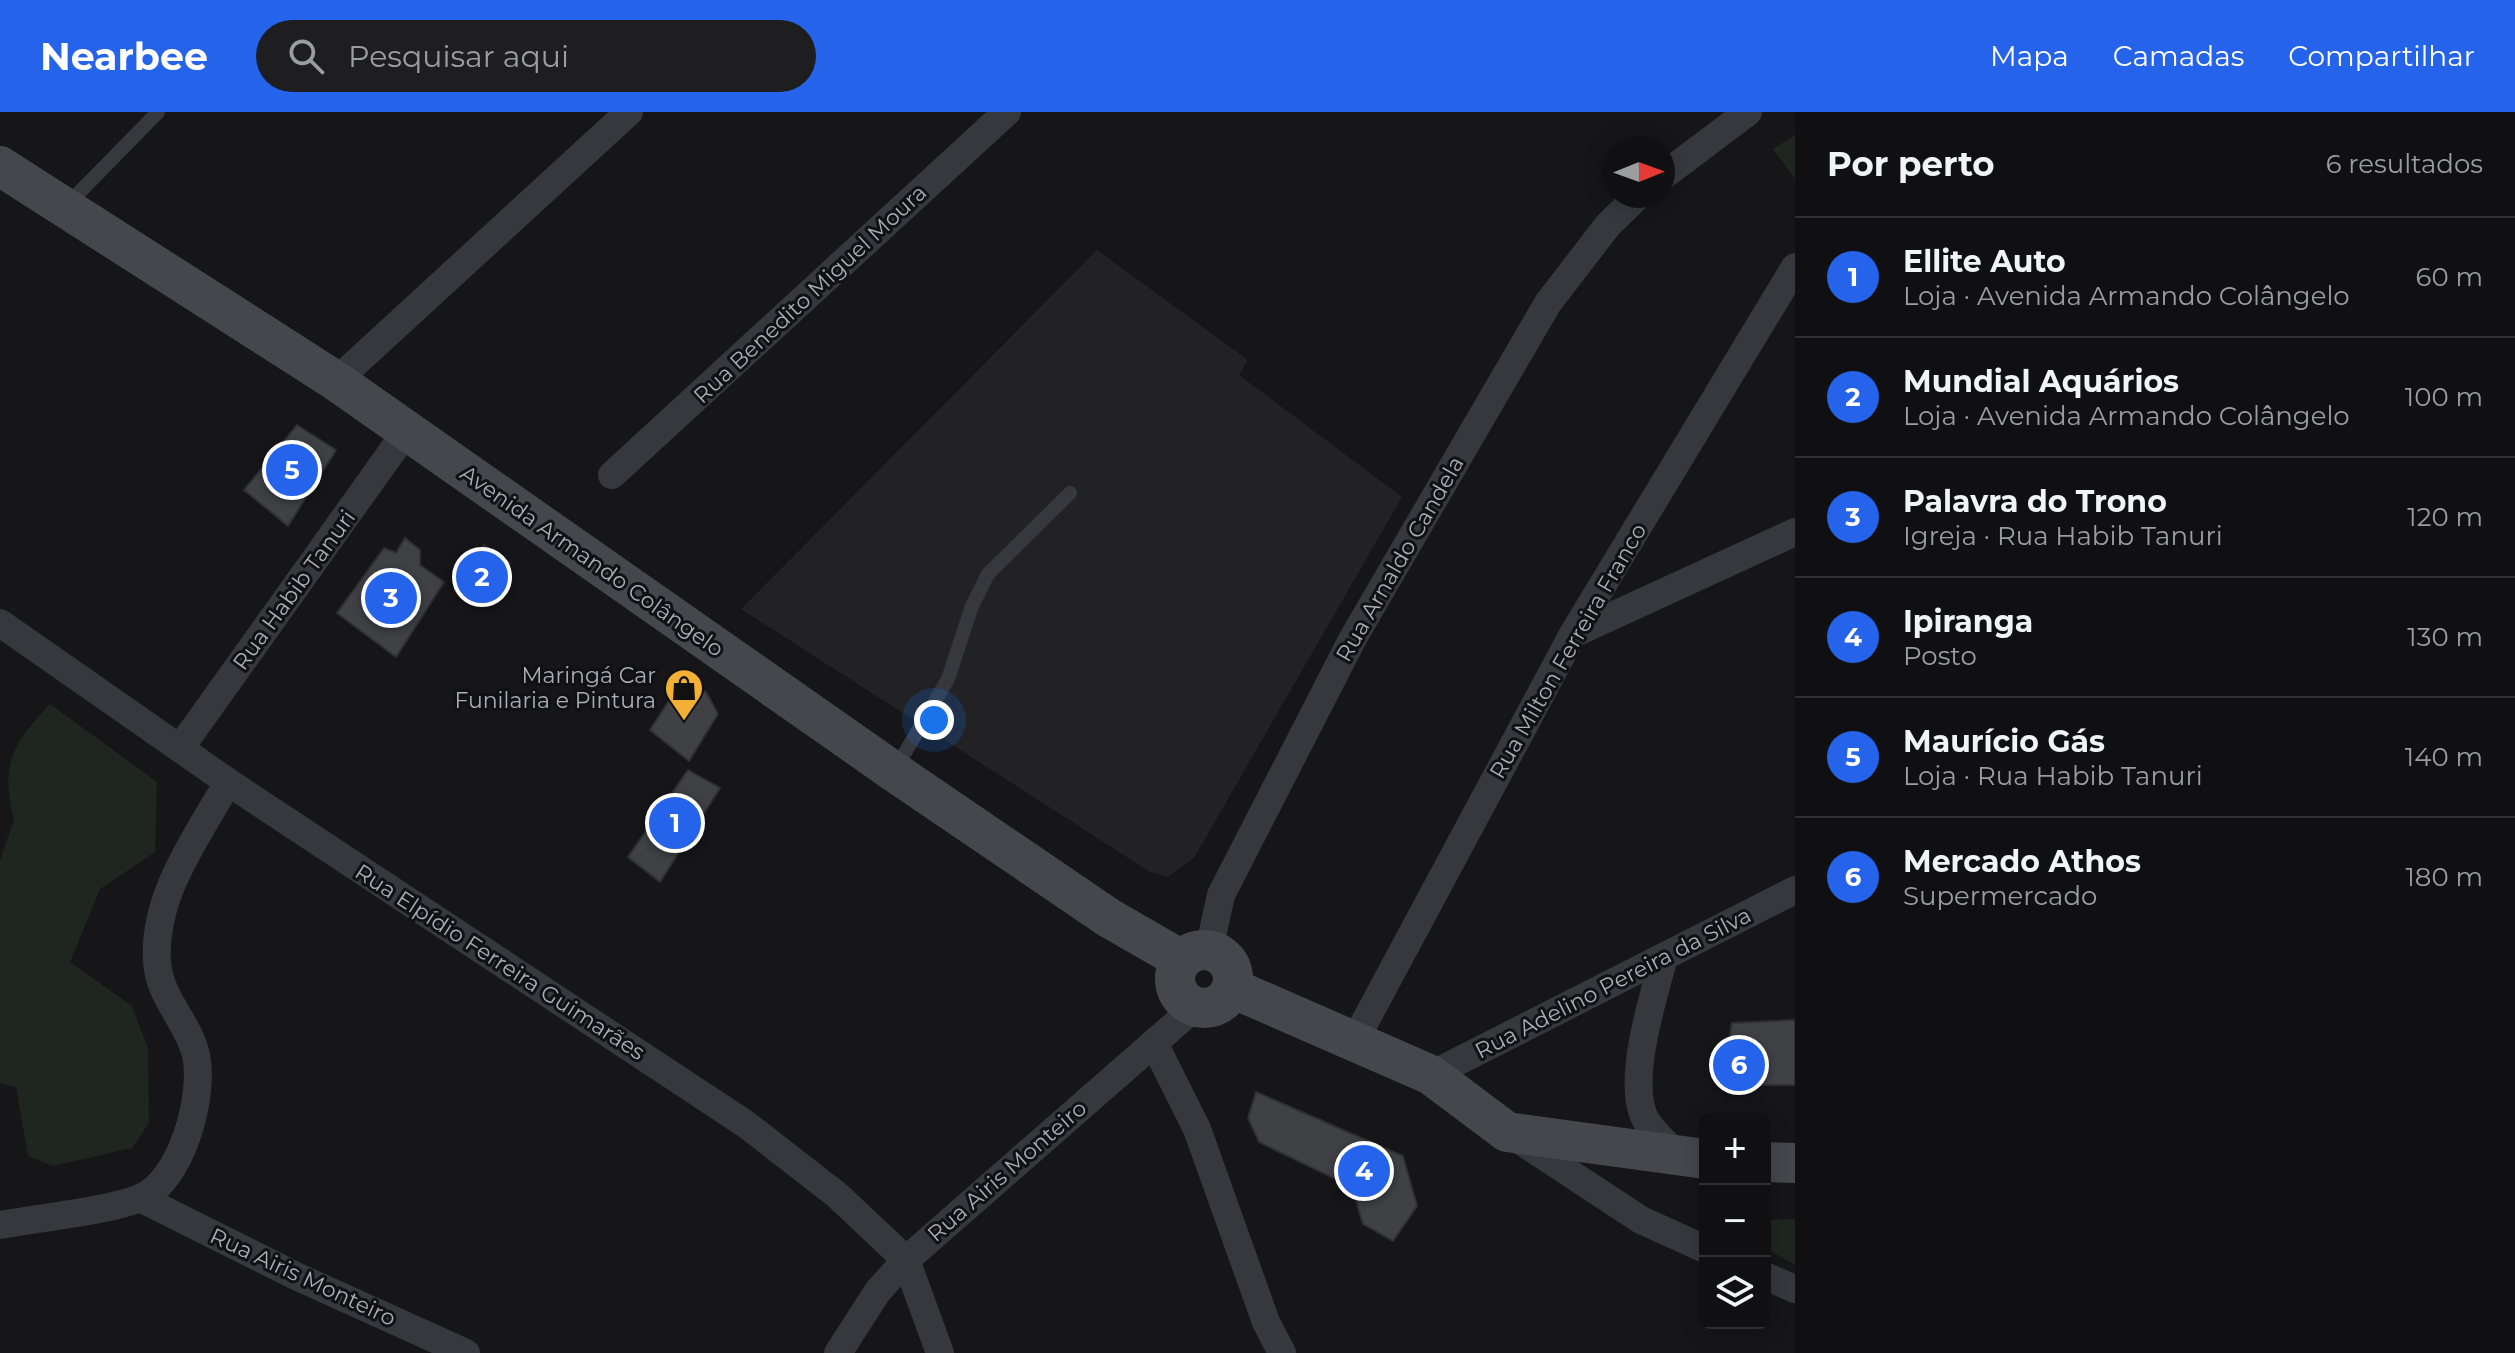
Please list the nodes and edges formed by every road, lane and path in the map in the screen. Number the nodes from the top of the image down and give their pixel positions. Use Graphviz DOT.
graph roads {
  1 [pos="158,112"];
  2 [pos="629,112"];
  3 [pos="1007,112"];
  4 [pos="1738,115"];
  5 [pos="0,166"];
  6 [pos="1675,166"];
  7 [pos="1626,208"];
  8 [pos="63,209"];
  9 [pos="1795,267"];
  10 [pos="336,381"];
  11 [pos="406,432"];
  12 [pos="612,475"];
  13 [pos="1070,493"];
  14 [pos="1795,532"];
  15 [pos="0,623"];
  16 [pos="1573,634"];
  17 [pos="181,747"];
  18 [pos="893,771"];
  19 [pos="228,782"];
  20 [pos="1795,890"];
  21 [pos="1196,955"];
  22 [pos="1664,957"];
  23 [pos="1232,988"];
  24 [pos="1195,1007"];
  25 [pos="1354,1042"];
  26 [pos="1154,1043"];
  27 [pos="1431,1075"];
  28 [pos="1507,1132"];
  29 [pos="1691,1157"];
  30 [pos="1771,1162"];
  31 [pos="1795,1163"];
  32 [pos="140,1198"];
  33 [pos="0,1225"];
  34 [pos="1699,1246"];
  35 [pos="906,1260"];
  36 [pos="1771,1279"];
  37 [pos="1795,1289"];
  38 [pos="466,1353"];
  39 [pos="838,1353"];
  40 [pos="940,1353"];
  41 [pos="1282,1353"];
  1 -- 8 [label="lane"];
  2 -- 10 [label="street"];
  3 -- 12 [label="street, Rua Benedito Miguel Moura"];
  4 -- 6 [label="street"];
  5 -- 8 [label="street, Avenida Armando Colângelo"];
  7 -- 21 [label="street, Rua Arnaldo Candela"];
  8 -- 10 [label="street, Avenida Armando Colângelo"];
  9 -- 16 [label="street, Rua Milton Ferreira Franco"];
  10 -- 11 [label="street, Avenida Armando Colângelo"];
  11 -- 17 [label="street, Rua Habib Tanuri"];
  11 -- 18 [label="street, Avenida Armando Colângelo"];
  13 -- 18 [label="lane"];
  14 -- 16 [label="street"];
  15 -- 17 [label="street, Rua Elpídio Ferreira Guimarães"];
  16 -- 25 [label="street, Rua Milton Ferreira Franco"];
  17 -- 19 [label="street, Rua Elpídio Ferreira Guimarães"];
  18 -- 21 [label="street, Avenida Armando Colângelo"];
  19 -- 32 [label="street"];
  19 -- 35 [label="street, Rua Elpídio Ferreira Guimarães"];
  20 -- 22 [label="street, Rua Adelino Pereira da Silva"];
  21 -- 23 [label="street"];
  21 -- 24 [label="street"];
  22 -- 27 [label="street, Rua Adelino Pereira da Silva"];
  22 -- 29 [label="street"];
  23 -- 24 [label="street"];
  23 -- 25 [label="street"];
  24 -- 26 [label="street, Rua Airis Monteiro"];
  25 -- 27 [label="street"];
  26 -- 35 [label="street, Rua Airis Monteiro"];
  26 -- 41 [label="street"];
  27 -- 28 [label="street"];
  28 -- 29 [label="street"];
  28 -- 34 [label="street"];
  30 -- 31 [label="street"];
  32 -- 33 [label="street"];
  32 -- 38 [label="street, Rua Airis Monteiro"];
  35 -- 39 [label="street, Rua Airis Monteiro"];
  35 -- 40 [label="street, Rua Elpídio Ferreira Guimarães"];
  36 -- 37 [label="street"];
}
